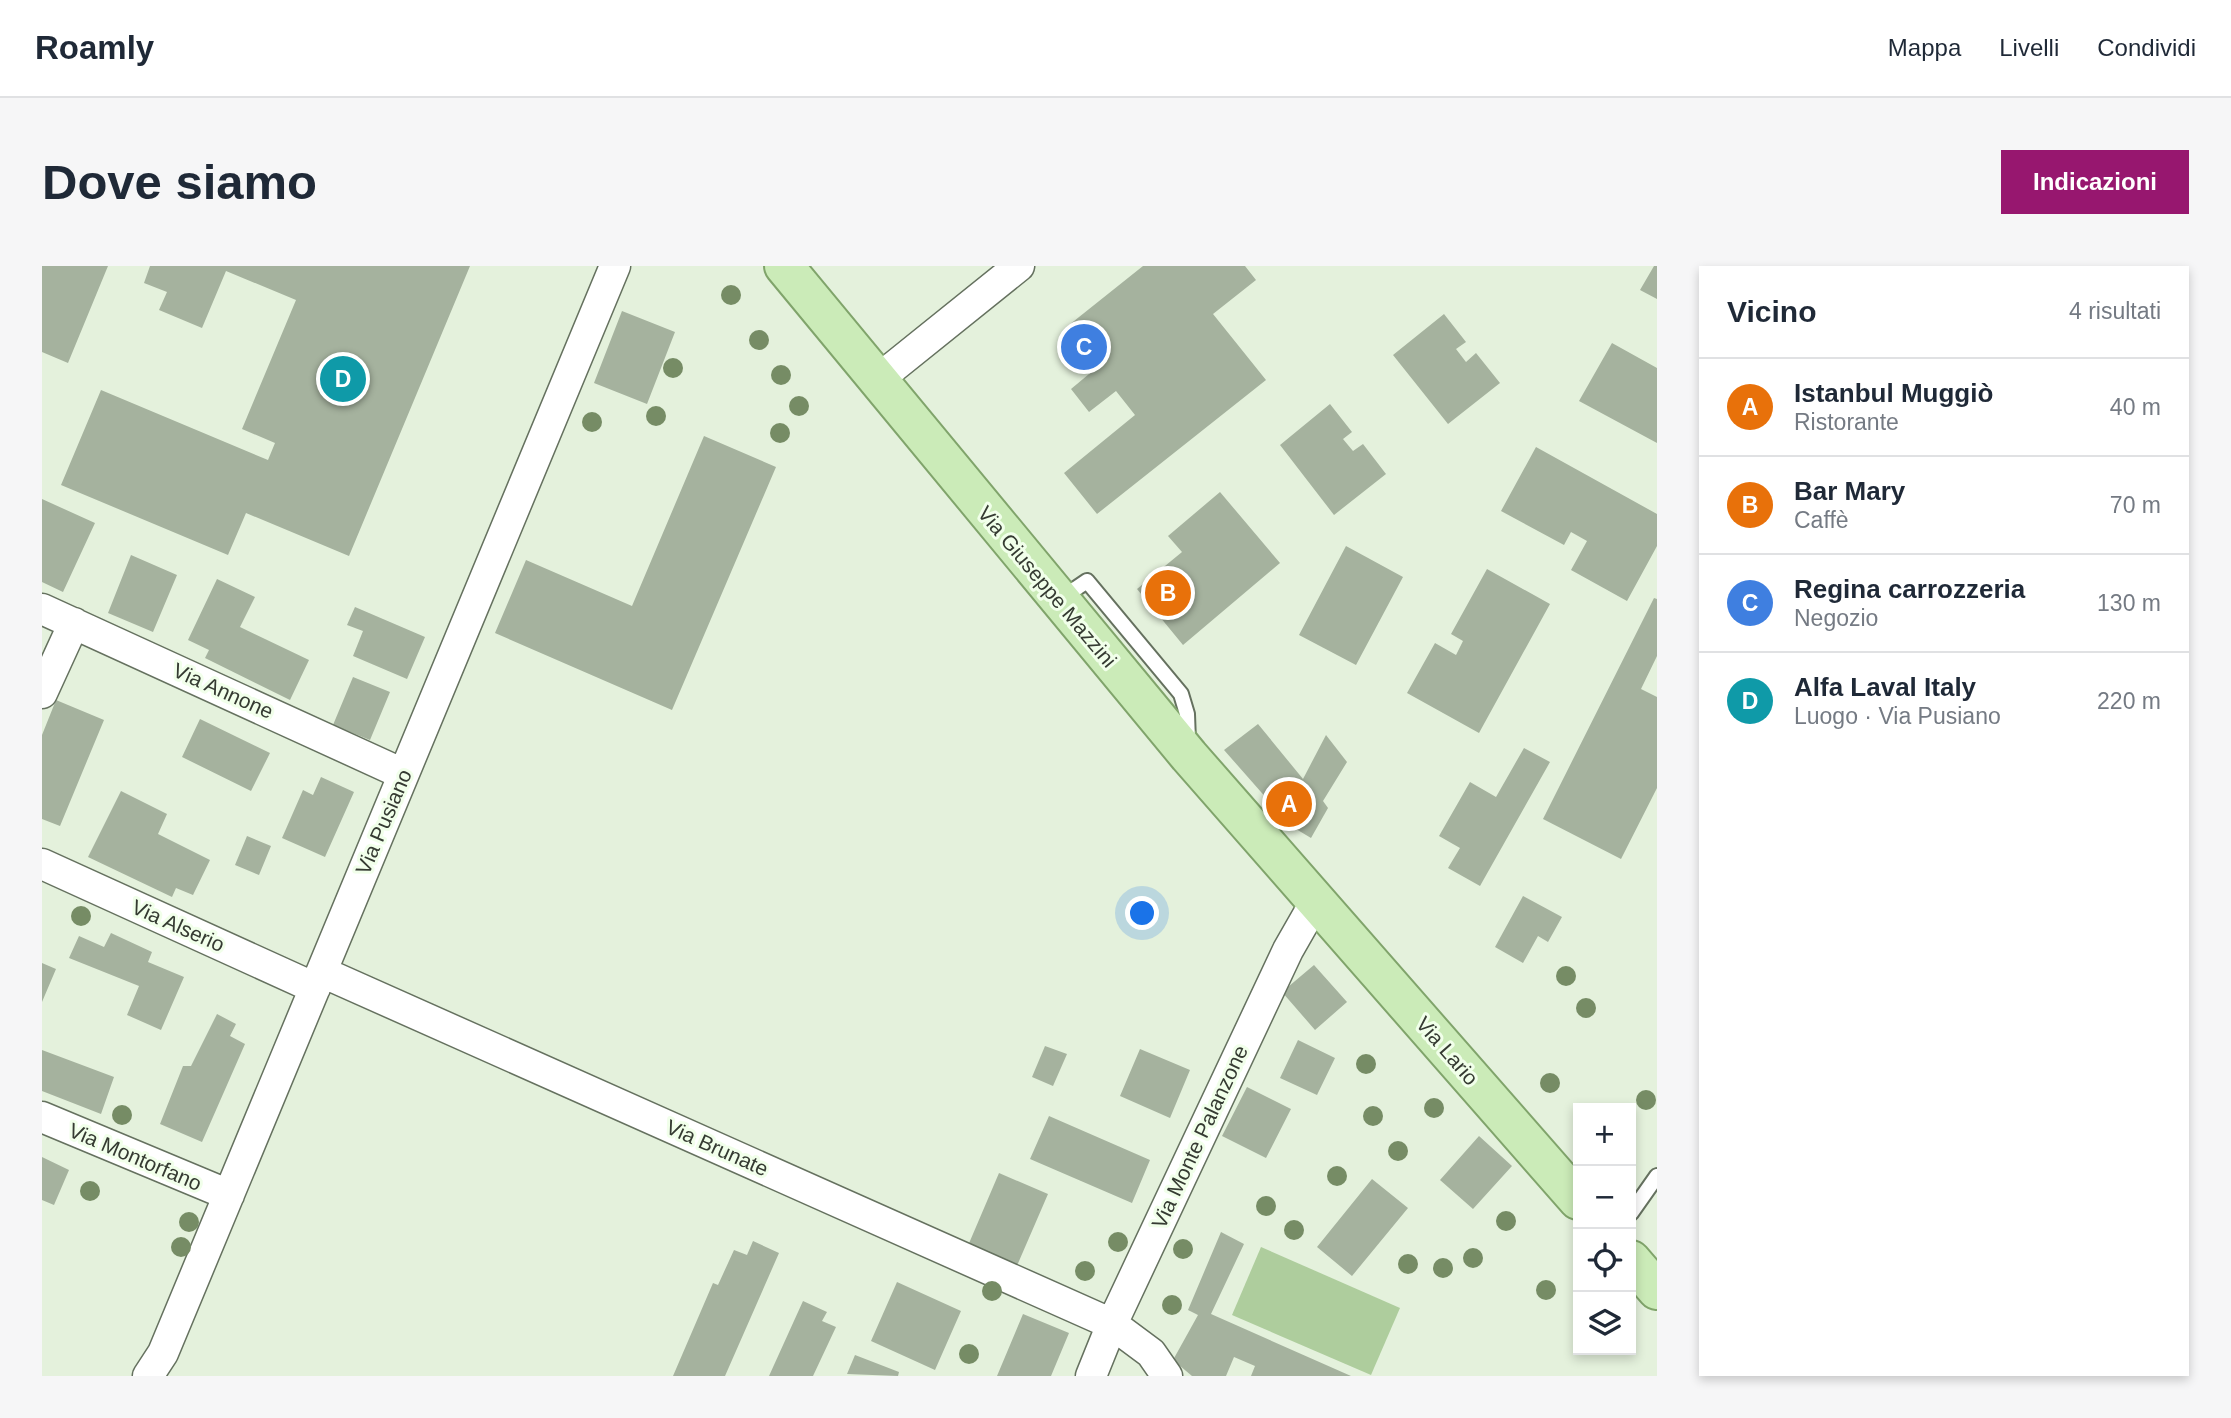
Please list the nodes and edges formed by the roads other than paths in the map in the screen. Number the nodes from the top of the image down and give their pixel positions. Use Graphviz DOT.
graph roads {
  1 [pos="614,266"];
  2 [pos="784,266"];
  3 [pos="1019,266"];
  4 [pos="876,381"];
  5 [pos="42,609"];
  6 [pos="74,623"];
  7 [pos="42,692"];
  8 [pos="403,774"];
  9 [pos="42,864"];
  10 [pos="1316,901"];
  11 [pos="318,980"];
  12 [pos="42,1117"];
  13 [pos="1657,1175"];
  14 [pos="1573,1194"];
  15 [pos="229,1195"];
  16 [pos="1636,1206"];
  17 [pos="1636,1266"];
  18 [pos="1657,1290"];
  19 [pos="1112,1324"];
  20 [pos="148,1376"];
  21 [pos="1091,1376"];
  22 [pos="1167,1376"];
  1 -- 8 [label="street, Via Pusiano"];
  2 -- 4 [label="main road, Via Giuseppe Mazzini"];
  3 -- 4 [label="street"];
  4 -- 10 [label="main road, Via Giuseppe Mazzini"];
  5 -- 6 [label="street, Via Annone"];
  6 -- 7 [label="street"];
  6 -- 8 [label="street, Via Annone"];
  8 -- 11 [label="street, Via Pusiano"];
  9 -- 11 [label="street, Via Alserio"];
  10 -- 14 [label="main road, Via Lario"];
  10 -- 19 [label="street, Via Monte Palanzone"];
  11 -- 15 [label="street, Via Pusiano"];
  11 -- 19 [label="street, Via Brunate"];
  12 -- 15 [label="street, Via Montorfano"];
  13 -- 16 [label="lane"];
  15 -- 20 [label="street, Via Pusiano"];
  17 -- 18 [label="main road"];
  19 -- 21 [label="street, Via Monte Palanzone"];
  19 -- 22 [label="street, Via Brunate"];
}
